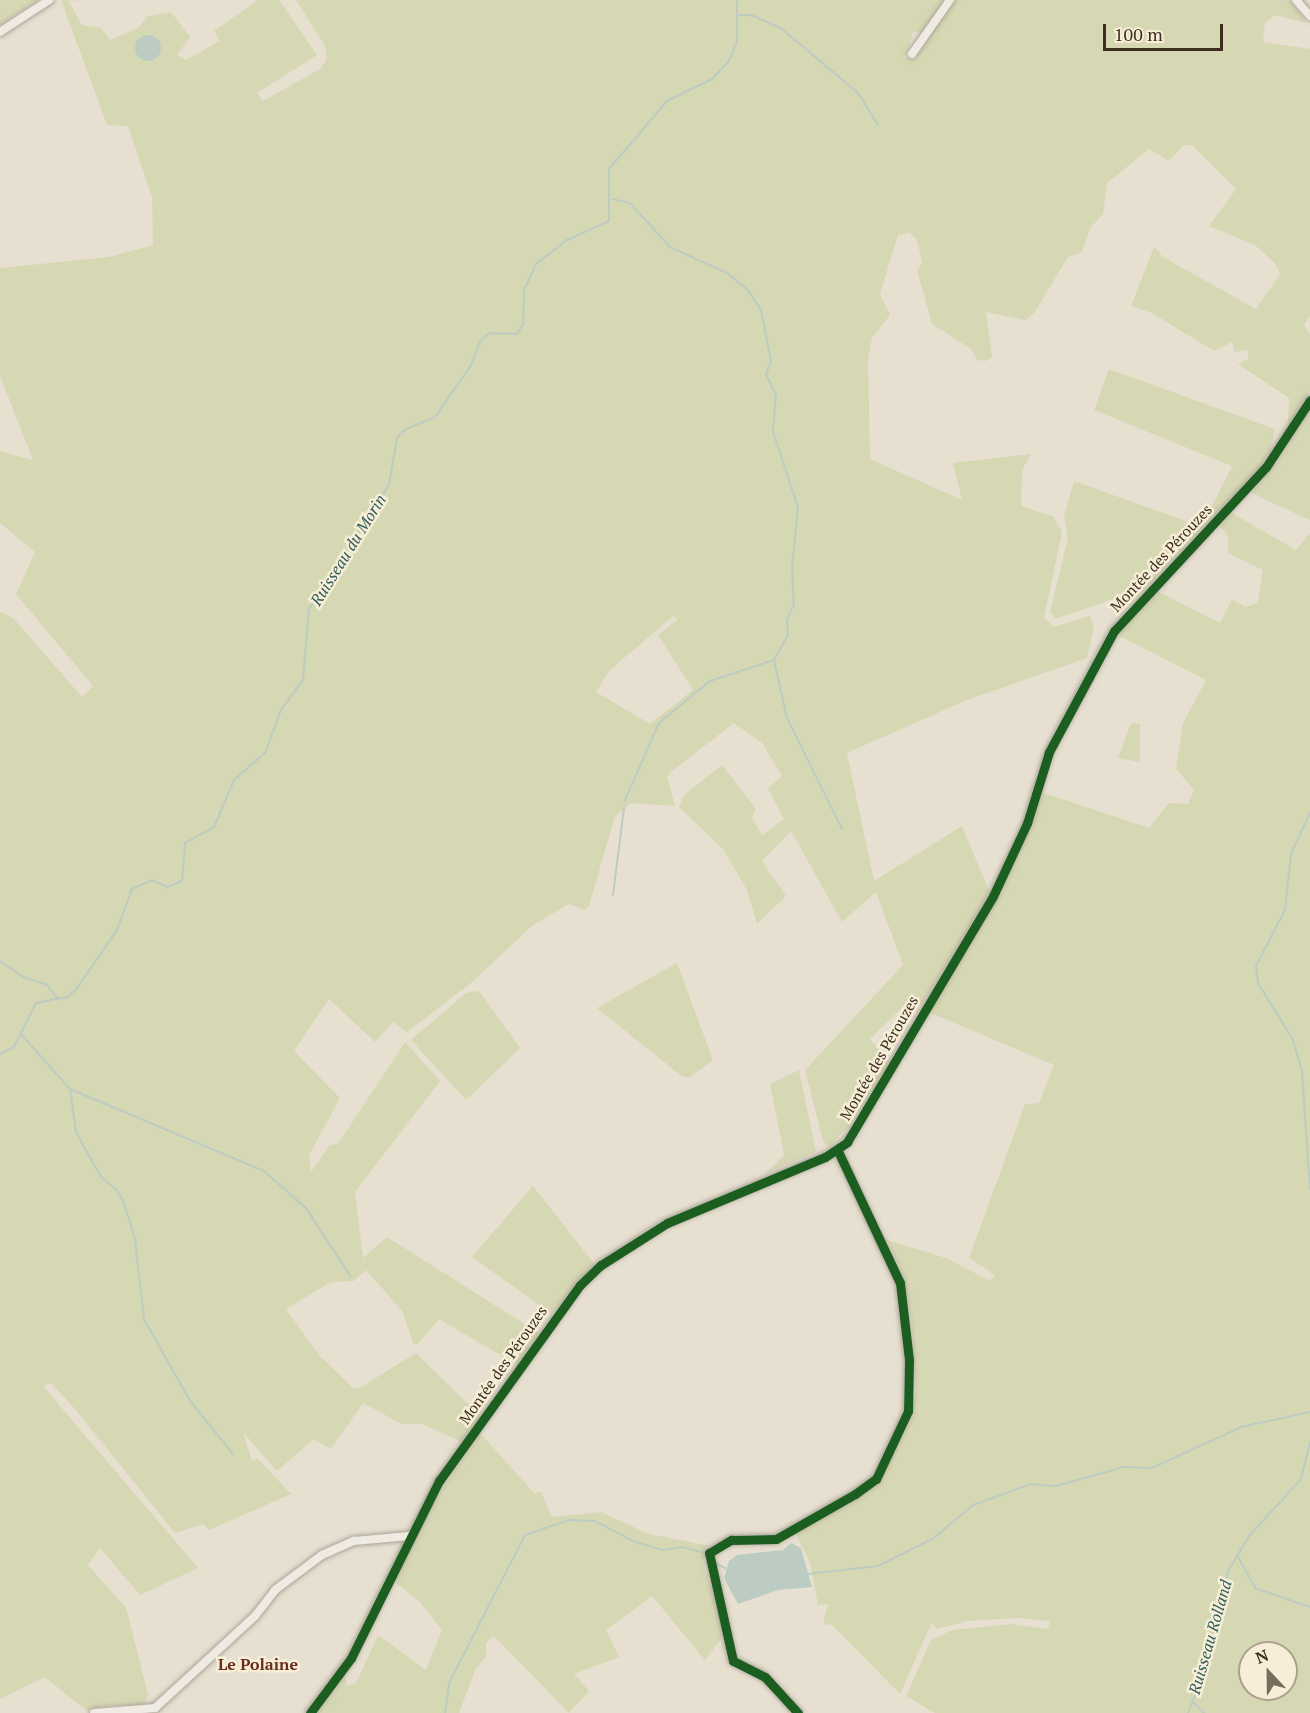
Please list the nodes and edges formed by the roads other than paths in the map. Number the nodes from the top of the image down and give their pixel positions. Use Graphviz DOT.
graph roads {
  1 [pos="49,0"];
  2 [pos="950,0"];
  3 [pos="1296,0"];
  4 [pos="1310,16"];
  5 [pos="0,32"];
  6 [pos="912,54"];
  7 [pos="1310,400"];
  8 [pos="838,1151"];
  9 [pos="409,1536"];
  10 [pos="94,1713"];
  11 [pos="310,1713"];
  12 [pos="798,1713"];
  1 -- 5 [label="street"];
  2 -- 6 [label="street"];
  3 -- 4 [label="street"];
  7 -- 8 [label="street, Montée des Pérouzes"];
  8 -- 9 [label="street, Montée des Pérouzes"];
  8 -- 12 [label="street"];
  9 -- 10 [label="street"];
  9 -- 11 [label="street, Montée des Pérouzes"];
}
